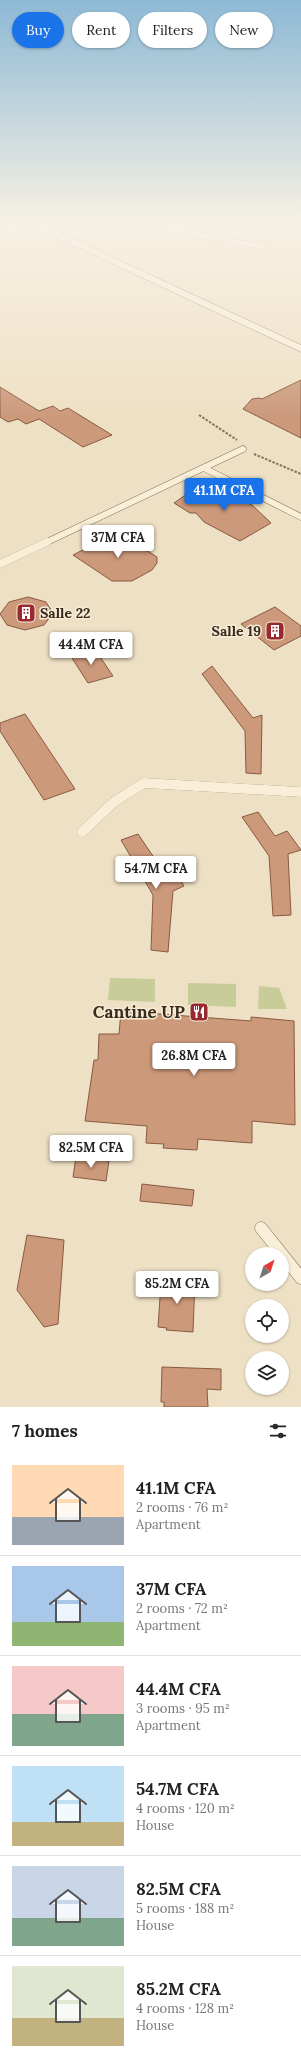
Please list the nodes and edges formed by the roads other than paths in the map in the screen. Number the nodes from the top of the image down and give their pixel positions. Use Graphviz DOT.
graph roads {
  1 [pos="168,287"];
  2 [pos="301,349"];
  3 [pos="243,449"];
  4 [pos="204,468"];
  5 [pos="301,517"];
  6 [pos="0,564"];
  7 [pos="301,792"];
  8 [pos="82,832"];
  9 [pos="261,1228"];
  10 [pos="301,1278"];
  1 -- 2 [label="street"];
  3 -- 4 [label="lane"];
  4 -- 5 [label="lane"];
  4 -- 6 [label="lane"];
  7 -- 8 [label="lane"];
  9 -- 10 [label="lane"];
}
